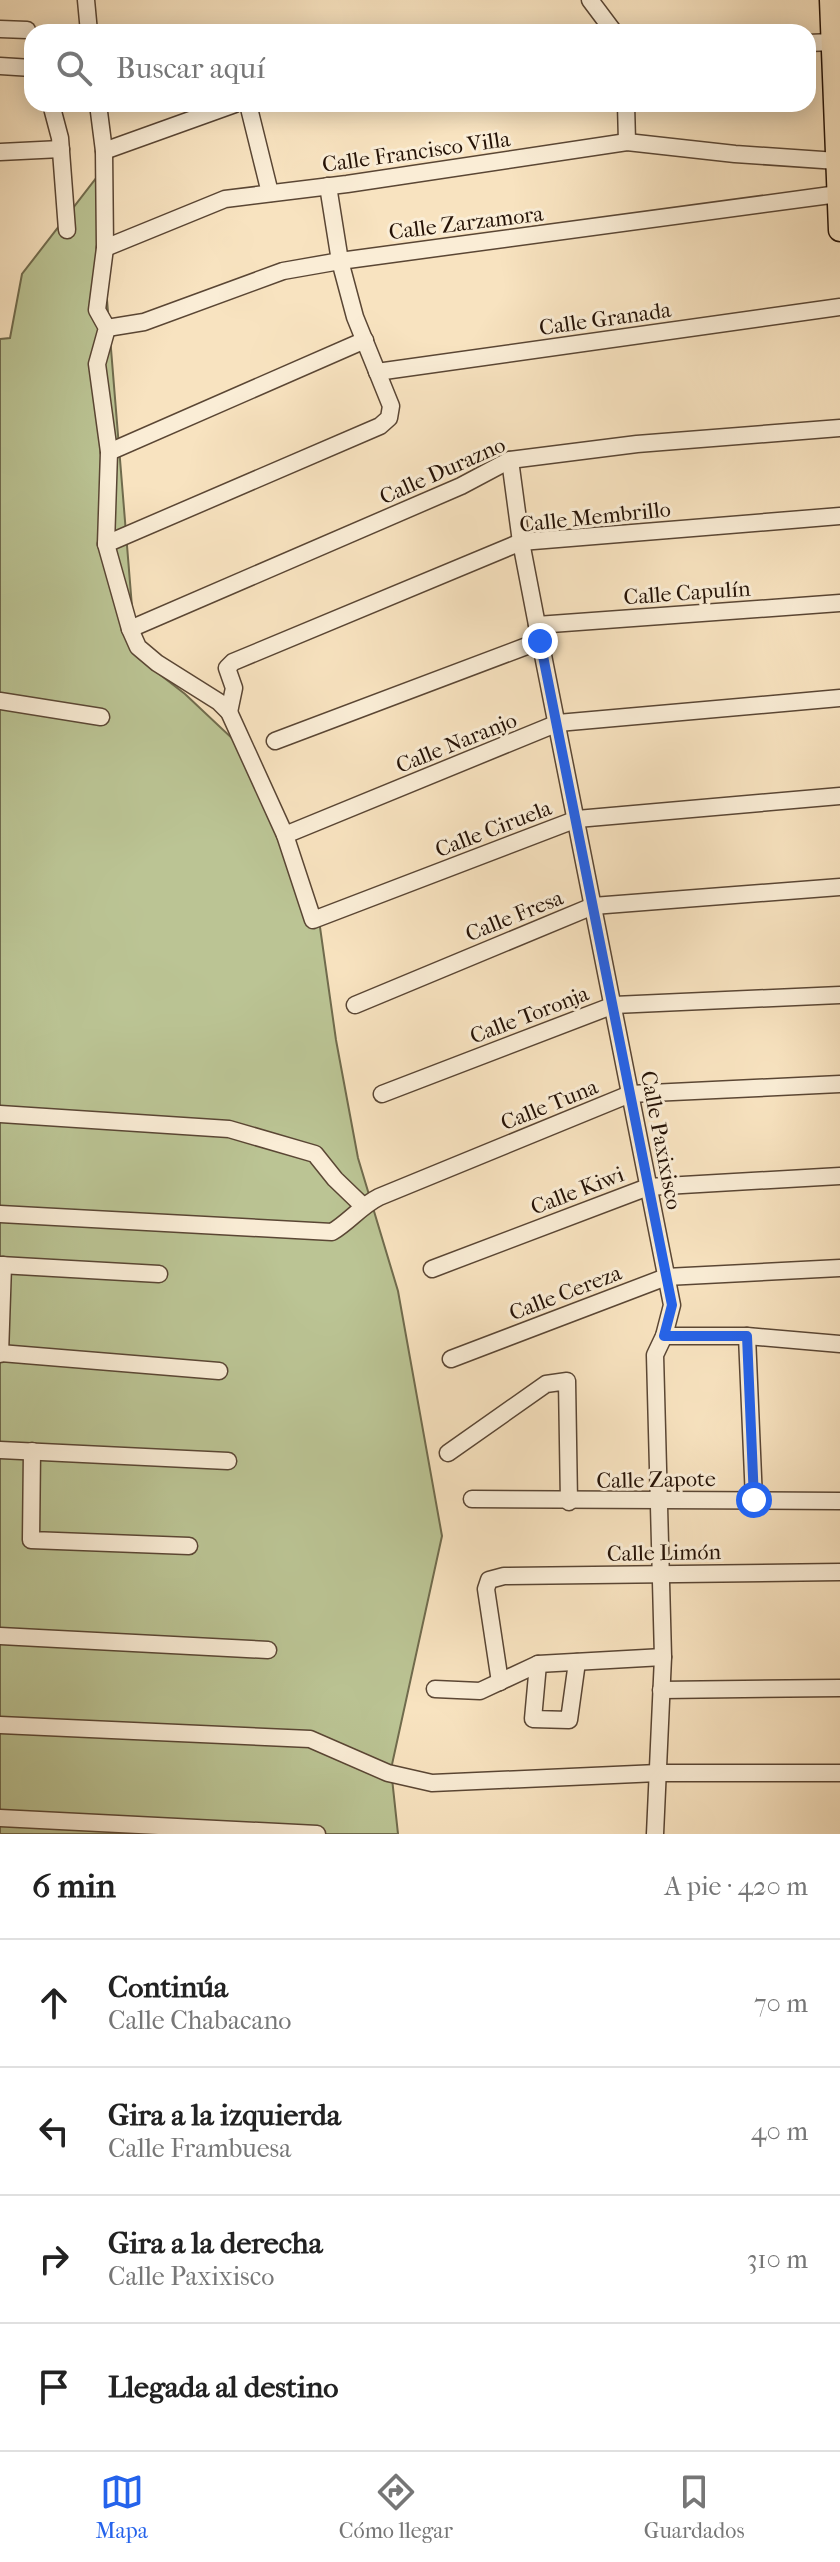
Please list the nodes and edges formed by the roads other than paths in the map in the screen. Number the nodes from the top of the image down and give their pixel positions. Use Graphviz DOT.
graph roads {
  1 [pos="86,0"];
  2 [pos="590,0"];
  3 [pos="831,0"];
  4 [pos="88,24"];
  5 [pos="608,24"];
  6 [pos="0,29"];
  7 [pos="24,30"];
  8 [pos="835,32"];
  9 [pos="816,40"];
  10 [pos="0,66"];
  11 [pos="24,67"];
  12 [pos="54,112"];
  13 [pos="99,112"];
  14 [pos="213,112"];
  15 [pos="250,112"];
  16 [pos="626,112"];
  17 [pos="627,142"];
  18 [pos="61,149"];
  19 [pos="838,150"];
  20 [pos="104,151"];
  21 [pos="0,152"];
  22 [pos="328,186"];
  23 [pos="270,193"];
  24 [pos="838,194"];
  25 [pos="67,230"];
  26 [pos="840,230"];
  27 [pos="105,248"];
  28 [pos="340,261"];
  29 [pos="840,307"];
  30 [pos="107,328"];
  31 [pos="365,340"];
  32 [pos="377,372"];
  33 [pos="840,428"];
  34 [pos="109,452"];
  35 [pos="510,460"];
  36 [pos="840,516"];
  37 [pos="521,542"];
  38 [pos="106,544"];
  39 [pos="840,603"];
  40 [pos="130,629"];
  41 [pos="538,633"];
  42 [pos="840,698"];
  43 [pos="0,701"];
  44 [pos="229,712"];
  45 [pos="101,717"];
  46 [pos="558,723"];
  47 [pos="275,741"];
  48 [pos="840,796"];
  49 [pos="577,819"];
  50 [pos="285,835"];
  51 [pos="840,887"];
  52 [pos="593,906"];
  53 [pos="840,995"];
  54 [pos="355,1005"];
  55 [pos="614,1005"];
  56 [pos="840,1084"];
  57 [pos="382,1094"];
  58 [pos="630,1094"];
  59 [pos="0,1114"];
  60 [pos="840,1176"];
  61 [pos="648,1187"];
  62 [pos="362,1205"];
  63 [pos="0,1214"];
  64 [pos="2,1265"];
  65 [pos="840,1268"];
  66 [pos="432,1269"];
  67 [pos="159,1274"];
  68 [pos="666,1277"];
  69 [pos="664,1336"];
  70 [pos="747,1336"];
  71 [pos="840,1344"];
  72 [pos="0,1354"];
  73 [pos="451,1359"];
  74 [pos="219,1371"];
  75 [pos="0,1450"];
  76 [pos="32,1451"];
  77 [pos="448,1453"];
  78 [pos="228,1461"];
  79 [pos="472,1499"];
  80 [pos="659,1500"];
  81 [pos="754,1500"];
  82 [pos="840,1501"];
  83 [pos="569,1502"];
  84 [pos="189,1546"];
  85 [pos="840,1572"];
  86 [pos="662,1574"];
  87 [pos="0,1636"];
  88 [pos="268,1650"];
  89 [pos="663,1657"];
  90 [pos="577,1662"];
  91 [pos="538,1664"];
  92 [pos="500,1682"];
  93 [pos="840,1688"];
  94 [pos="435,1689"];
  95 [pos="661,1690"];
  96 [pos="0,1725"];
  97 [pos="658,1773"];
  98 [pos="840,1773"];
  99 [pos="0,1818"];
  100 [pos="317,1834"];
  101 [pos="655,1834"];
  1 -- 4 [label="street"];
  2 -- 5 [label="street"];
  3 -- 8 [label="main road"];
  6 -- 7 [label="street"];
  8 -- 9 [label="street"];
  8 -- 19 [label="main road"];
  10 -- 11 [label="street"];
  12 -- 18 [label="street"];
  13 -- 20 [label="street"];
  14 -- 20 [label="street"];
  15 -- 23 [label="street"];
  16 -- 17 [label="street"];
  17 -- 19 [label="street, Calle Francisco Villa"];
  17 -- 22 [label="street, Calle Francisco Villa"];
  18 -- 21 [label="street"];
  18 -- 25 [label="street"];
  19 -- 24 [label="main road"];
  20 -- 27 [label="street"];
  22 -- 23 [label="street, Calle Francisco Villa"];
  22 -- 28 [label="street"];
  23 -- 27 [label="street, Calle Francisco Villa"];
  24 -- 26 [label="main road"];
  24 -- 28 [label="street, Calle Zarzamora"];
  27 -- 30 [label="street"];
  28 -- 30 [label="street, Calle Zarzamora"];
  28 -- 31 [label="street"];
  29 -- 32 [label="street, Calle Granada"];
  30 -- 34 [label="street"];
  31 -- 32 [label="street"];
  31 -- 34 [label="street"];
  32 -- 38 [label="street"];
  33 -- 35 [label="street, Calle Durazno"];
  34 -- 38 [label="street"];
  35 -- 37 [label="street, Calle Paxixisco"];
  35 -- 40 [label="street, Calle Durazno"];
  36 -- 37 [label="street, Calle Membrillo"];
  37 -- 41 [label="street, Calle Paxixisco"];
  37 -- 44 [label="street, Calle Membrillo"];
  38 -- 40 [label="street"];
  39 -- 41 [label="street, Calle Capulín"];
  40 -- 44 [label="street"];
  41 -- 46 [label="street, Calle Paxixisco"];
  41 -- 47 [label="street, Calle Capulín"];
  42 -- 46 [label="street, Calle Naranjo"];
  43 -- 45 [label="street"];
  44 -- 50 [label="street"];
  46 -- 49 [label="street, Calle Paxixisco"];
  46 -- 50 [label="street, Calle Naranjo"];
  48 -- 49 [label="street, Calle Ciruela"];
  49 -- 50 [label="street, Calle Ciruela"];
  49 -- 52 [label="street, Calle Paxixisco"];
  51 -- 52 [label="street, Calle Fresa"];
  52 -- 54 [label="street, Calle Fresa"];
  52 -- 55 [label="street, Calle Paxixisco"];
  53 -- 55 [label="street, Calle Toronja"];
  55 -- 57 [label="street, Calle Toronja"];
  55 -- 58 [label="street, Calle Paxixisco"];
  56 -- 58 [label="street, Calle Tuna"];
  58 -- 61 [label="street, Calle Paxixisco"];
  58 -- 62 [label="street, Calle Tuna"];
  59 -- 62 [label="street"];
  60 -- 61 [label="street, Calle Kiwi"];
  61 -- 66 [label="street, Calle Kiwi"];
  61 -- 68 [label="street, Calle Paxixisco"];
  62 -- 63 [label="street, Calle Tuna"];
  64 -- 67 [label="street"];
  64 -- 72 [label="street"];
  65 -- 68 [label="street, Calle Cereza"];
  68 -- 69 [label="street, Calle Paxixisco"];
  68 -- 73 [label="street, Calle Cereza"];
  69 -- 70 [label="street"];
  69 -- 80 [label="street, Calle Paxixisco"];
  70 -- 71 [label="street"];
  70 -- 81 [label="street"];
  72 -- 74 [label="street"];
  75 -- 76 [label="street"];
  76 -- 78 [label="street"];
  76 -- 84 [label="street"];
  77 -- 83 [label="street"];
  79 -- 83 [label="street, Calle Zapote"];
  80 -- 81 [label="street, Calle Zapote"];
  80 -- 83 [label="street, Calle Zapote"];
  80 -- 86 [label="street, Calle Paxixisco"];
  81 -- 82 [label="street, Calle Zapote"];
  85 -- 86 [label="street, Calle Limón"];
  86 -- 89 [label="street, Calle Paxixisco"];
  86 -- 92 [label="street, Calle Limón"];
  87 -- 88 [label="street"];
  89 -- 90 [label="street"];
  89 -- 95 [label="street, Calle Paxixisco"];
  90 -- 91 [label="street"];
  90 -- 91 [label="street"];
  91 -- 92 [label="street"];
  92 -- 94 [label="street"];
  93 -- 95 [label="street"];
  95 -- 97 [label="street, Calle Paxixisco"];
  96 -- 97 [label="street"];
  97 -- 98 [label="street"];
  97 -- 101 [label="street, Calle Paxixisco"];
  99 -- 100 [label="street"];
}
